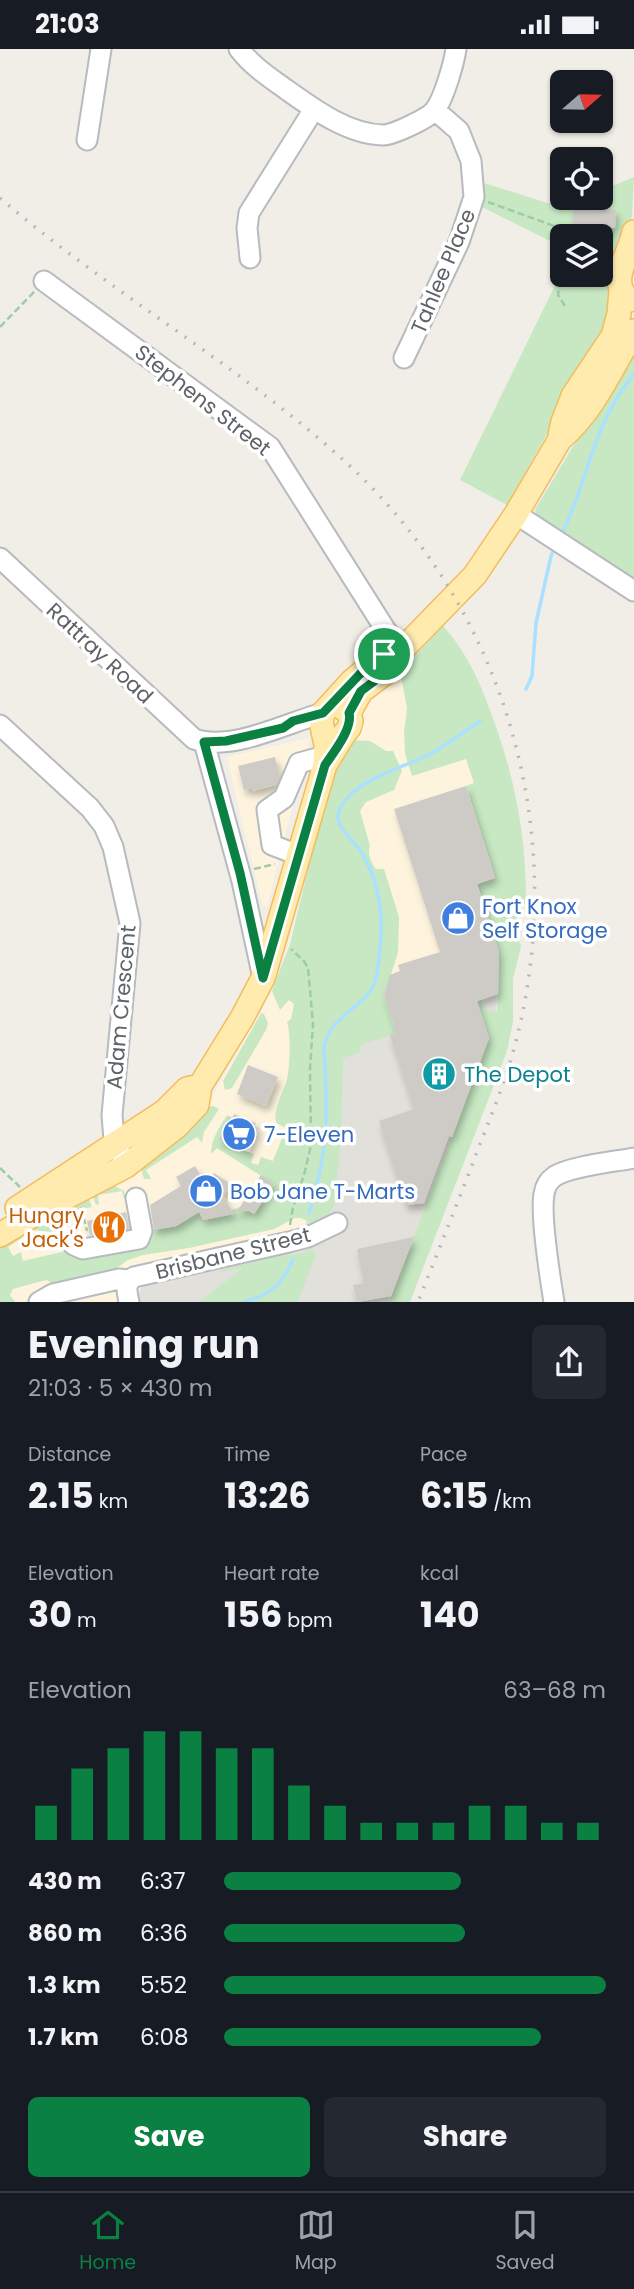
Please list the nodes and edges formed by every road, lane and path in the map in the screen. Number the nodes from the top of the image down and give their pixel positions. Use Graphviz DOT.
graph roads {
  1 [pos="101,49"];
  2 [pos="239,49"];
  3 [pos="456,49"];
  4 [pos="314,109"];
  5 [pos="435,110"];
  6 [pos="87,141"];
  7 [pos="474,197"];
  8 [pos="550,224"];
  9 [pos="634,233"];
  10 [pos="250,258"];
  11 [pos="44,281"];
  12 [pos="628,281"];
  13 [pos="559,287"];
  14 [pos="565,306"];
  15 [pos="0,327"];
  16 [pos="634,331"];
  17 [pos="404,358"];
  18 [pos="560,439"];
  19 [pos="516,514"];
  20 [pos="0,558"];
  21 [pos="630,583"];
  22 [pos="401,651"];
  23 [pos="331,720"];
  24 [pos="1,728"];
  25 [pos="204,742"];
  26 [pos="325,760"];
  27 [pos="297,860"];
  28 [pos="240,873"];
  29 [pos="291,949"];
  30 [pos="263,978"];
  31 [pos="200,1086"];
  32 [pos="115,1145"];
  33 [pos="634,1158"];
  34 [pos="127,1166"];
  35 [pos="0,1168"];
  36 [pos="34,1198"];
  37 [pos="136,1198"];
  38 [pos="78,1201"];
  39 [pos="0,1220"];
  40 [pos="337,1223"];
  41 [pos="89,1233"];
  42 [pos="62,1234"];
  43 [pos="0,1235"];
  44 [pos="289,1242"];
  45 [pos="129,1280"];
  46 [pos="39,1302"];
  47 [pos="129,1302"];
  48 [pos="554,1302"];
  1 -- 6 [label="street"];
  2 -- 4 [label="street"];
  3 -- 5 [label="street"];
  4 -- 5 [label="street"];
  4 -- 10 [label="street"];
  5 -- 7 [label="street, Tahlee Place"];
  7 -- 8 [label="path"];
  7 -- 17 [label="street, Tahlee Place"];
  9 -- 12 [label="main road"];
  11 -- 15 [label="path"];
  11 -- 22 [label="street, Stephens Street"];
  12 -- 18 [label="main road"];
  13 -- 14 [label="path"];
  16 -- 18 [label="main road"];
  18 -- 19 [label="main road"];
  19 -- 21 [label="street"];
  19 -- 22 [label="main road"];
  20 -- 25 [label="street, Rattray Road"];
  22 -- 23 [label="main road"];
  23 -- 25 [label="street"];
  23 -- 26 [label="main road"];
  24 -- 32 [label="street, Adam Crescent"];
  25 -- 28 [label="street"];
  26 -- 27 [label="main road"];
  26 -- 27 [label="street"];
  27 -- 28 [label="path"];
  27 -- 30 [label="main road"];
  28 -- 30 [label="street"];
  29 -- 44 [label="path"];
  30 -- 31 [label="main road"];
  31 -- 32 [label="main road"];
  31 -- 34 [label="main road"];
  32 -- 34 [label="street, Adam Crescent"];
  32 -- 36 [label="main road"];
  33 -- 48 [label="street"];
  34 -- 43 [label="main road"];
  35 -- 36 [label="path"];
  36 -- 39 [label="main road"];
  37 -- 42 [label="street"];
  38 -- 41 [label="path"];
  40 -- 44 [label="street, Brisbane Street"];
  44 -- 45 [label="street, Brisbane Street"];
  45 -- 46 [label="street, Brisbane Street"];
  45 -- 47 [label="street, Brisbane Street"];
}
